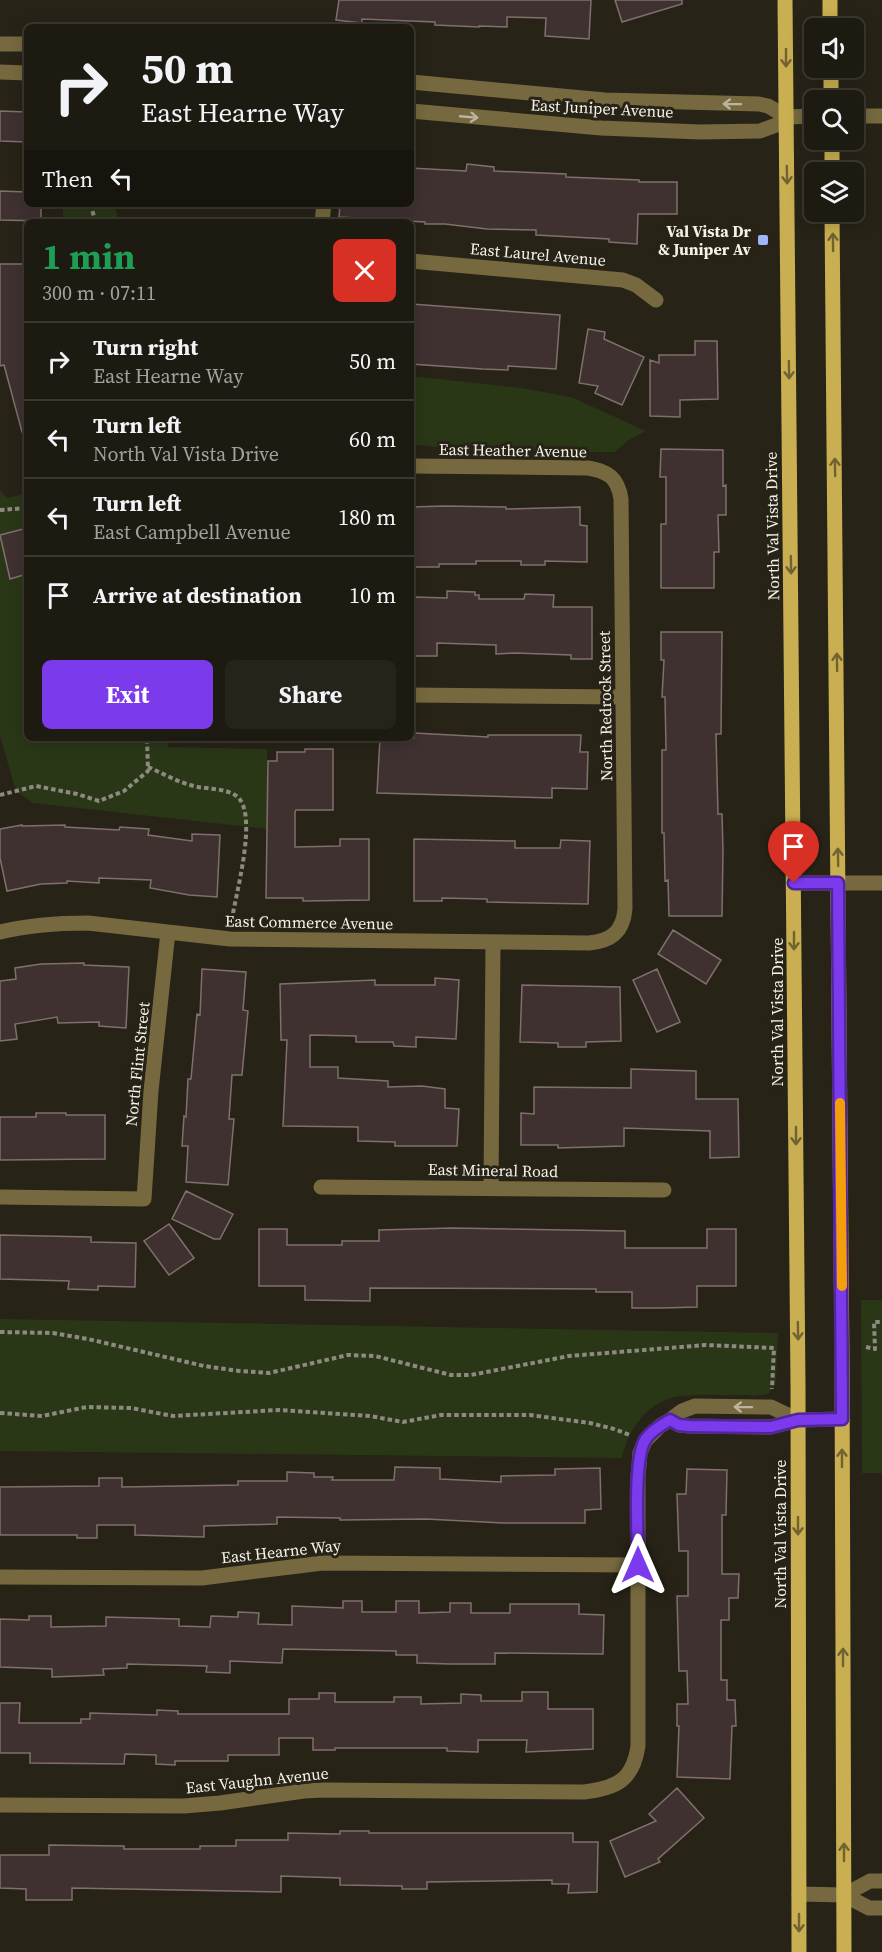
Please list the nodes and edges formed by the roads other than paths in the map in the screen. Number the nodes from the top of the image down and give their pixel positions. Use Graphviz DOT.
graph roads {
  1 [pos="785,0"];
  2 [pos="830,0"];
  3 [pos="831,18"];
  4 [pos="0,44"];
  5 [pos="24,44"];
  6 [pos="0,72"];
  7 [pos="24,73"];
  8 [pos="414,82"];
  9 [pos="414,111"];
  10 [pos="804,116"];
  11 [pos="864,116"];
  12 [pos="882,116"];
  13 [pos="787,117"];
  14 [pos="832,222"];
  15 [pos="414,261"];
  16 [pos="657,300"];
  17 [pos="414,466"];
  18 [pos="612,477"];
  19 [pos="414,695"];
  20 [pos="623,697"];
  21 [pos="794,883"];
  22 [pos="838,883"];
  23 [pos="882,883"];
  24 [pos="0,932"];
  25 [pos="168,932"];
  26 [pos="616,934"];
  27 [pos="493,942"];
  28 [pos="321,1187"];
  29 [pos="491,1188"];
  30 [pos="664,1190"];
  31 [pos="0,1197"];
  32 [pos="842,1419"];
  33 [pos="798,1420"];
  34 [pos="638,1565"];
  35 [pos="0,1577"];
  36 [pos="0,1805"];
  37 [pos="882,1881"];
  38 [pos="799,1894"];
  39 [pos="844,1895"];
  40 [pos="882,1908"];
  41 [pos="800,1952"];
  42 [pos="844,1952"];
  1 -- 13 [label="main road, North Val Vista Drive, one-way"];
  2 -- 3 [label="main road"];
  4 -- 5 [label="street"];
  6 -- 7 [label="street"];
  13 -- 8 [label="street, East Juniper Avenue, one-way"];
  9 -- 13 [label="street, East Juniper Avenue, one-way"];
  10 -- 13 [label="street, East Juniper Avenue"];
  11 -- 12 [label="street"];
  13 -- 21 [label="main road, North Val Vista Drive, one-way"];
  22 -- 14 [label="main road, one-way"];
  15 -- 16 [label="street, East Laurel Avenue"];
  17 -- 18 [label="street, East Heather Avenue"];
  18 -- 20 [label="street, North Redrock Street"];
  19 -- 20 [label="street"];
  20 -- 26 [label="street, North Redrock Street"];
  21 -- 22 [label="street"];
  21 -- 33 [label="main road, North Val Vista Drive, one-way"];
  22 -- 23 [label="street"];
  22 -- 32 [label="main road"];
  24 -- 25 [label="street, East Commerce Avenue"];
  25 -- 27 [label="street, East Commerce Avenue"];
  25 -- 31 [label="street, North Flint Street"];
  26 -- 27 [label="street, East Commerce Avenue"];
  27 -- 29 [label="street"];
  28 -- 29 [label="street, East Mineral Road"];
  29 -- 30 [label="street, East Mineral Road"];
  32 -- 33 [label="street"];
  39 -- 32 [label="main road, one-way"];
  33 -- 34 [label="street"];
  33 -- 38 [label="main road, North Val Vista Drive, one-way"];
  34 -- 35 [label="street, East Hearne Way"];
  34 -- 36 [label="street, East Vaughn Avenue"];
  37 -- 39 [label="street"];
  38 -- 39 [label="street"];
  38 -- 41 [label="main road, North Val Vista Drive, one-way"];
  39 -- 40 [label="street"];
  39 -- 42 [label="main road"];
}
